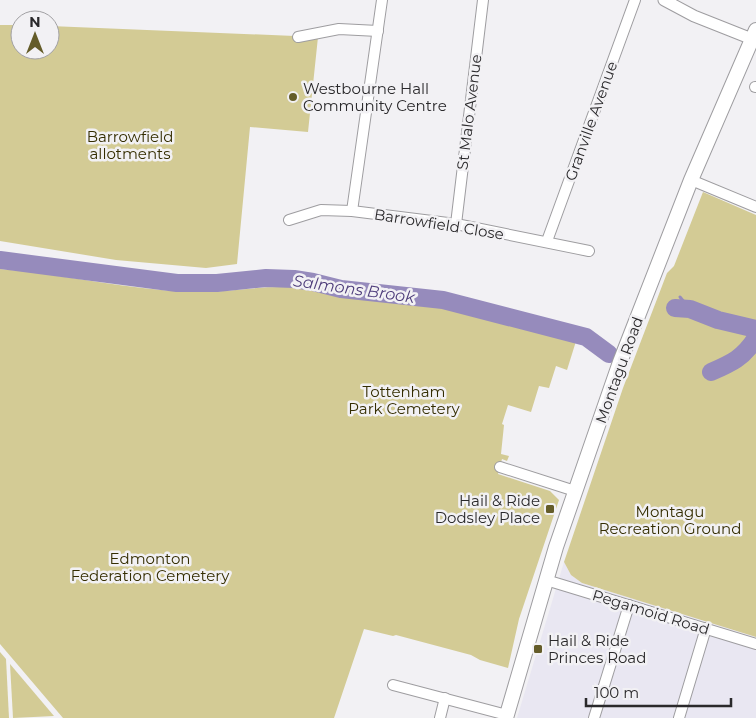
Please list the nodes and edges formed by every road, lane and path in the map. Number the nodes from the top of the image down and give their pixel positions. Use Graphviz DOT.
graph roads {
  1 [pos="382,0"];
  2 [pos="482,0"];
  3 [pos="635,0"];
  4 [pos="664,0"];
  5 [pos="378,31"];
  6 [pos="298,37"];
  7 [pos="754,40"];
  8 [pos="691,180"];
  9 [pos="756,207"];
  10 [pos="352,211"];
  11 [pos="289,220"];
  12 [pos="456,224"];
  13 [pos="547,242"];
  14 [pos="589,251"];
  15 [pos="500,467"];
  16 [pos="575,491"];
  17 [pos="546,580"];
  18 [pos="629,605"];
  19 [pos="706,628"];
  20 [pos="756,644"];
  21 [pos="393,685"];
  22 [pos="445,698"];
  23 [pos="507,716"];
  24 [pos="440,718"];
  25 [pos="594,718"];
  26 [pos="679,718"];
  1 -- 5 [label="street"];
  2 -- 12 [label="street, St Malo Avenue"];
  3 -- 13 [label="street, Granville Avenue"];
  4 -- 7 [label="street"];
  5 -- 6 [label="street"];
  5 -- 10 [label="street"];
  7 -- 8 [label="main road, Montagu Road"];
  8 -- 9 [label="street"];
  8 -- 16 [label="main road, Montagu Road"];
  10 -- 11 [label="street, Barrowfield Close"];
  10 -- 12 [label="street, Barrowfield Close"];
  12 -- 13 [label="street, Barrowfield Close"];
  13 -- 14 [label="street, Barrowfield Close"];
  15 -- 16 [label="street"];
  16 -- 17 [label="main road, Montagu Road"];
  17 -- 18 [label="street, Pegamoid Road"];
  17 -- 23 [label="main road, Montagu Road"];
  18 -- 19 [label="street, Pegamoid Road"];
  18 -- 25 [label="street"];
  19 -- 20 [label="street, Pegamoid Road"];
  19 -- 26 [label="street"];
  21 -- 22 [label="street"];
  22 -- 23 [label="street"];
  22 -- 24 [label="street"];
}
